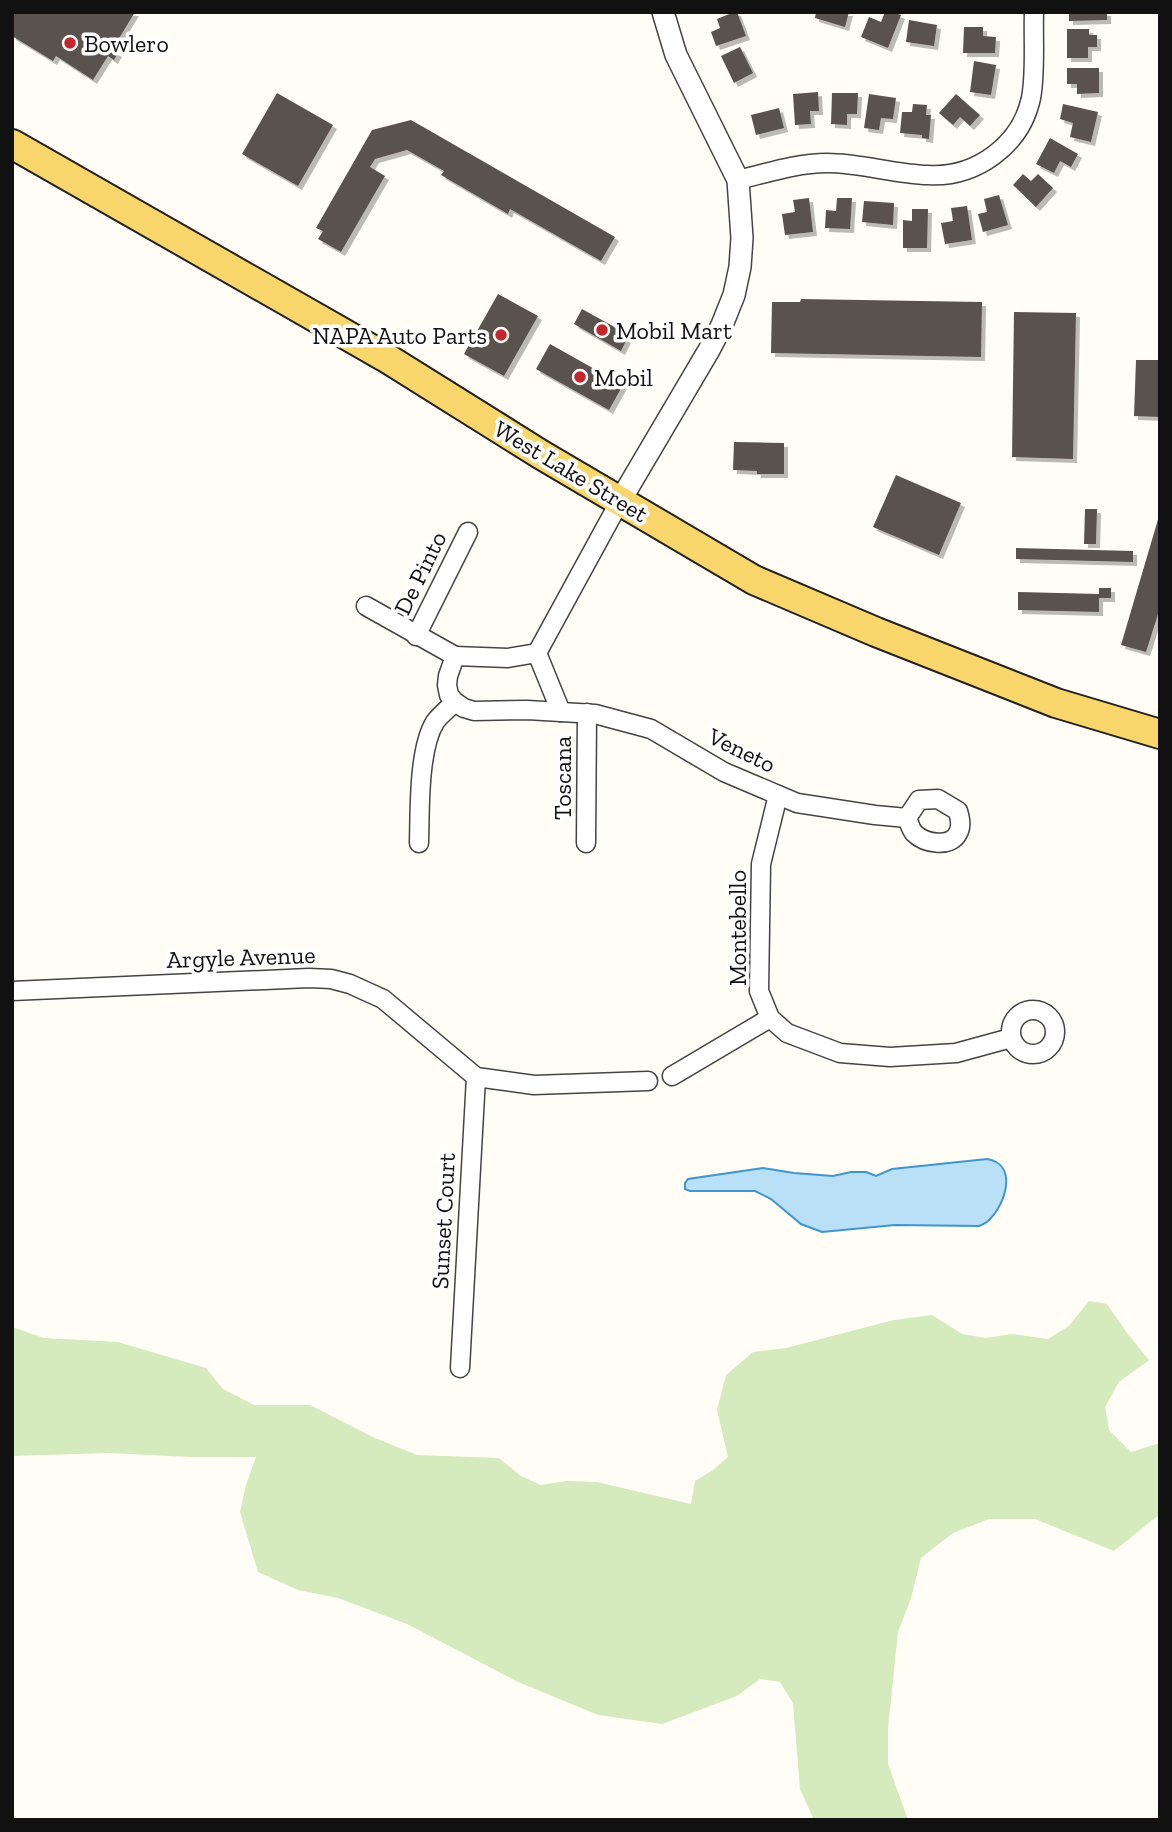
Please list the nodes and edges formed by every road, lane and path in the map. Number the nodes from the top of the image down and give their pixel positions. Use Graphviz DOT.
graph roads {
  1 [pos="663,12"];
  2 [pos="1034,12"];
  3 [pos="12,144"];
  4 [pos="738,180"];
  5 [pos="620,501"];
  6 [pos="468,531"];
  7 [pos="366,606"];
  8 [pos="416,635"];
  9 [pos="537,653"];
  10 [pos="455,656"];
  11 [pos="455,702"];
  12 [pos="561,712"];
  13 [pos="587,713"];
  14 [pos="1160,734"];
  15 [pos="778,795"];
  16 [pos="907,818"];
  17 [pos="418,844"];
  18 [pos="586,844"];
  19 [pos="12,991"];
  20 [pos="770,1018"];
  21 [pos="1011,1038"];
  22 [pos="672,1076"];
  23 [pos="476,1077"];
  24 [pos="648,1082"];
  25 [pos="460,1368"];
  1 -- 4 [label="street"];
  2 -- 4 [label="street"];
  3 -- 5 [label="main road, West Lake Street"];
  4 -- 5 [label="street"];
  5 -- 9 [label="street"];
  5 -- 14 [label="main road, West Lake Street"];
  6 -- 8 [label="street, De Pinto"];
  7 -- 8 [label="street"];
  8 -- 10 [label="street"];
  9 -- 10 [label="street"];
  9 -- 12 [label="street"];
  10 -- 11 [label="street"];
  11 -- 12 [label="street, Veneto"];
  11 -- 17 [label="street"];
  12 -- 13 [label="street, Veneto"];
  13 -- 15 [label="street, Veneto"];
  13 -- 18 [label="street, Toscana"];
  15 -- 16 [label="street, Veneto"];
  15 -- 20 [label="street, Montebello"];
  19 -- 23 [label="street, Argyle Avenue"];
  20 -- 21 [label="street"];
  20 -- 22 [label="street"];
  23 -- 24 [label="street"];
  23 -- 25 [label="street, Sunset Court"];
}
